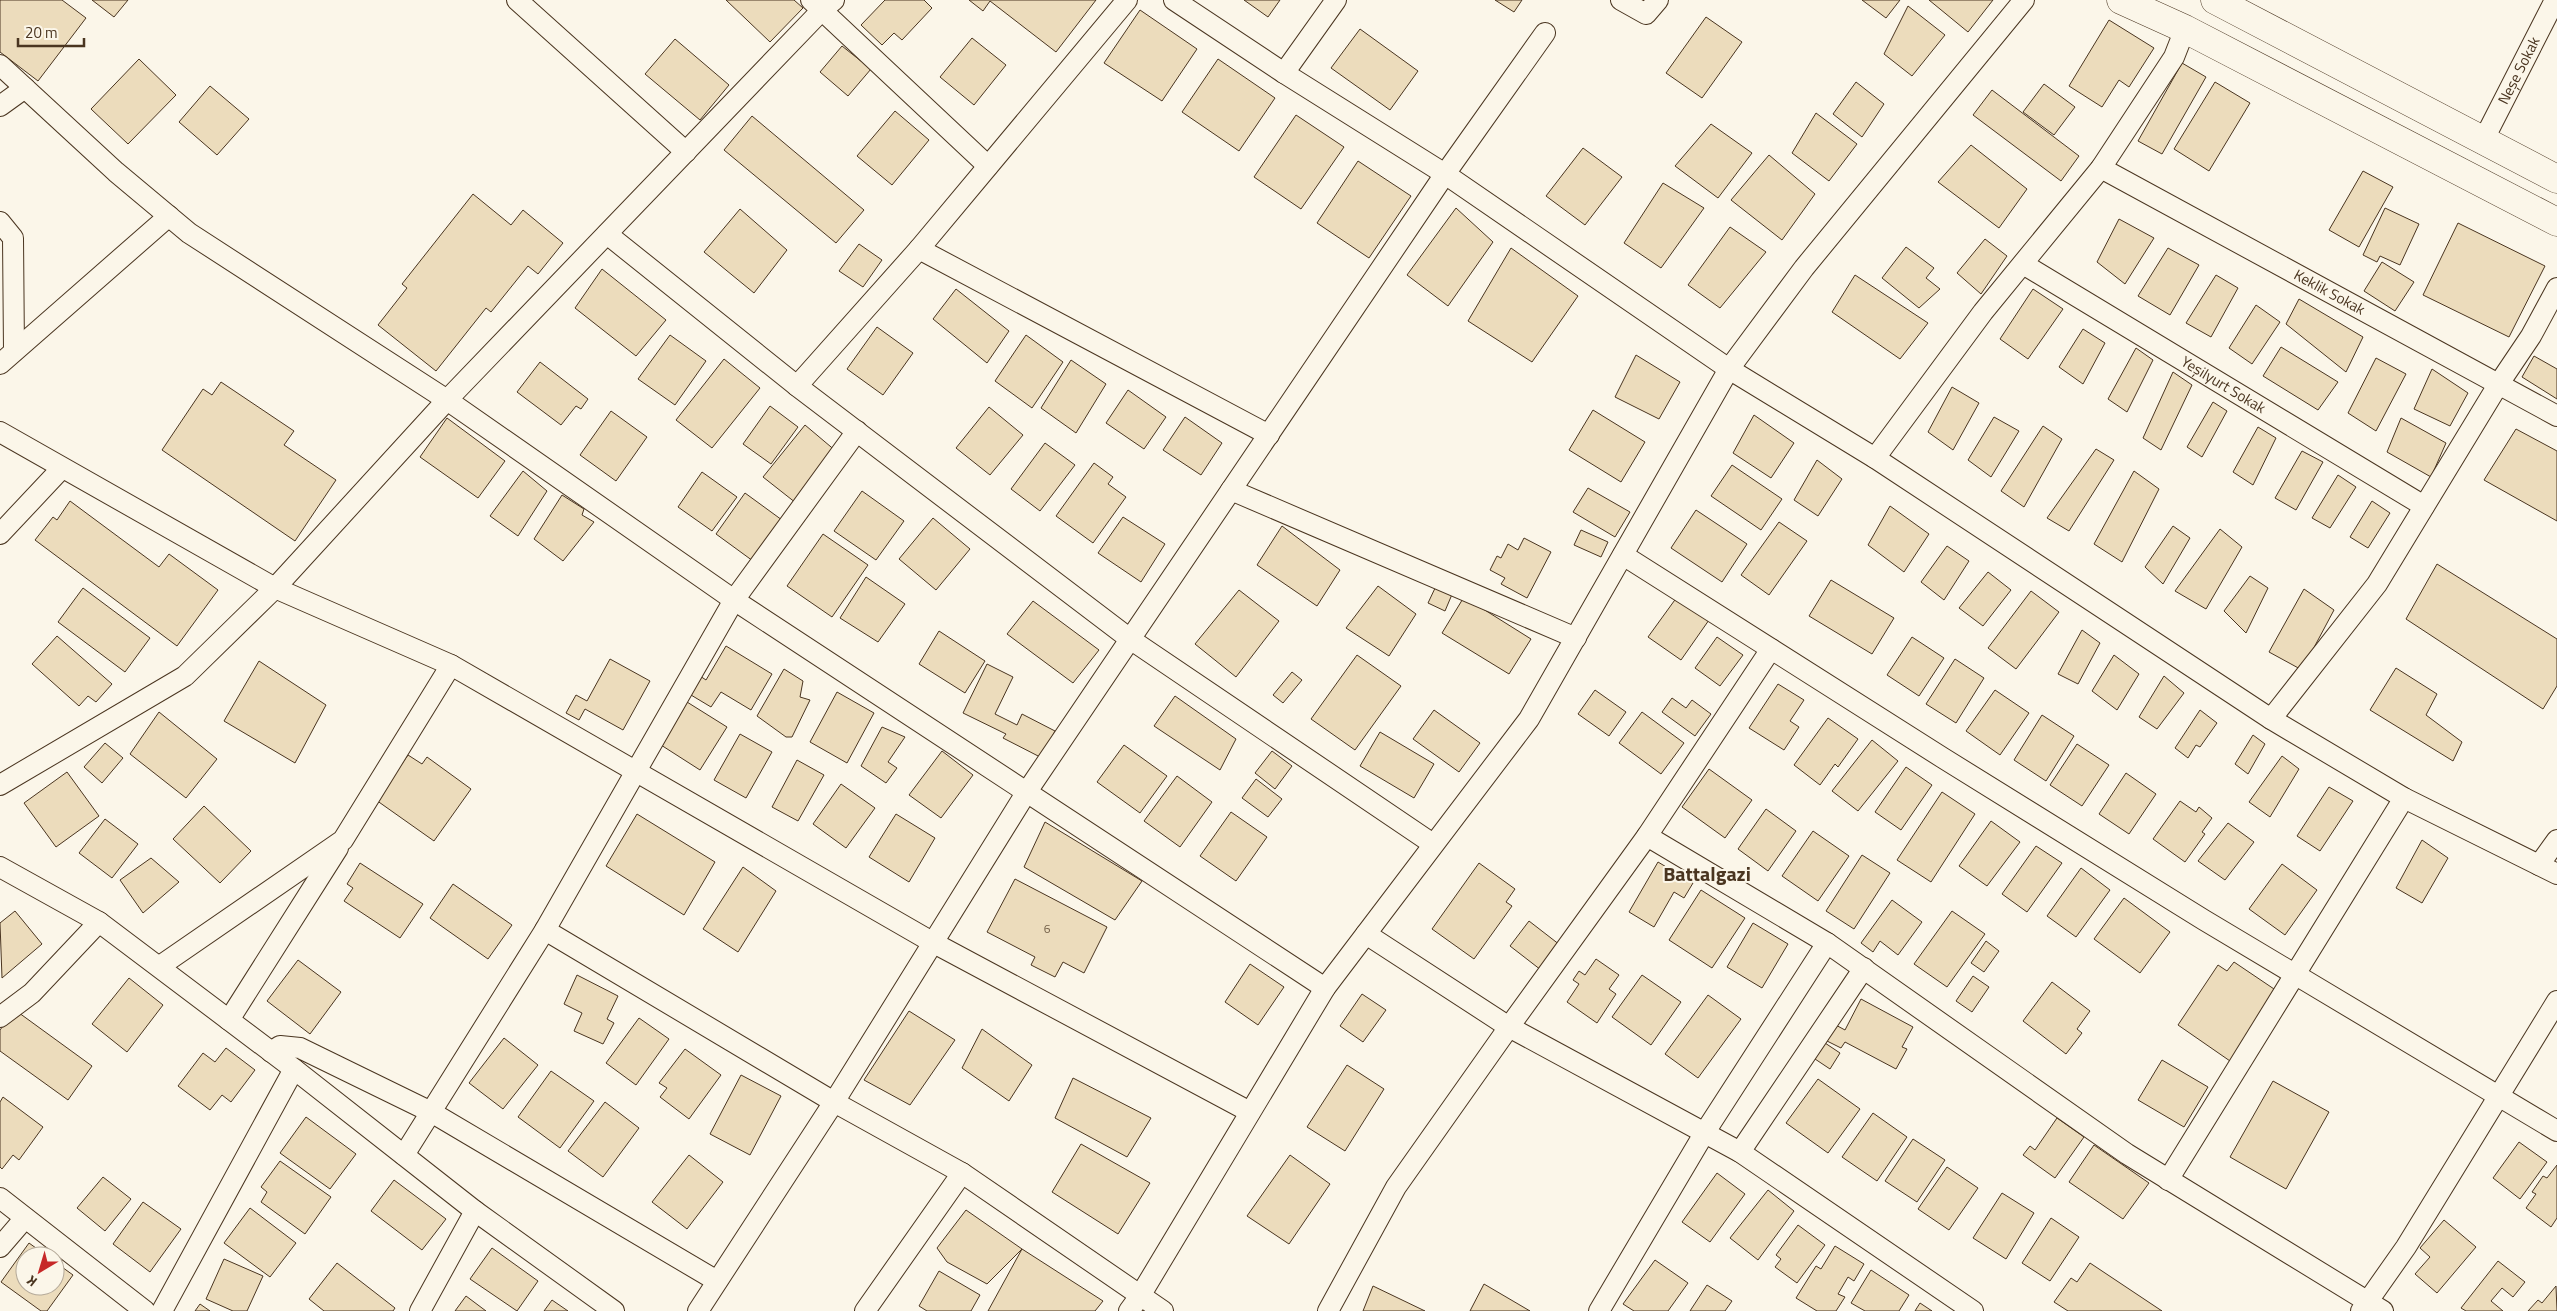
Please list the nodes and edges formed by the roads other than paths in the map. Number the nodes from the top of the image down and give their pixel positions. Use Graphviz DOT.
graph roads {
  1 [pos="518,0"];
  2 [pos="1127,0"];
  3 [pos="1174,0"];
  4 [pos="1336,0"];
  5 [pos="1621,0"];
  6 [pos="1658,0"];
  7 [pos="2024,0"];
  8 [pos="2120,0"];
  9 [pos="2215,0"];
  10 [pos="2555,0"];
  11 [pos="822,3"];
  12 [pos="2185,29"];
  13 [pos="1545,33"];
  14 [pos="0,65"];
  15 [pos="1284,73"];
  16 [pos="25,88"];
  17 [pos="0,106"];
  18 [pos="2483,141"];
  19 [pos="686,152"];
  20 [pos="988,166"];
  21 [pos="2102,168"];
  22 [pos="1445,174"];
  23 [pos="2557,179"];
  24 [pos="169,216"];
  25 [pos="0,222"];
  26 [pos="2557,222"];
  27 [pos="607,234"];
  28 [pos="919,249"];
  29 [pos="2023,264"];
  30 [pos="2557,288"];
  31 [pos="7,358"];
  32 [pos="1729,369"];
  33 [pos="2498,385"];
  34 [pos="797,386"];
  35 [pos="448,400"];
  36 [pos="2557,416"];
  37 [pos="857,431"];
  38 [pos="0,432"];
  39 [pos="1269,435"];
  40 [pos="1875,458"];
  41 [pos="62,468"];
  42 [pos="1231,490"];
  43 [pos="2424,506"];
  44 [pos="0,534"];
  45 [pos="1623,555"];
  46 [pos="275,588"];
  47 [pos="734,600"];
  48 [pos="1576,638"];
  49 [pos="1130,639"];
  50 [pos="1771,649"];
  51 [pos="451,664"];
  52 [pos="2271,719"];
  53 [pos="638,771"];
  54 [pos="0,785"];
  55 [pos="1026,793"];
  56 [pos="2404,798"];
  57 [pos="1647,836"];
  58 [pos="343,840"];
  59 [pos="2557,840"];
  60 [pos="1433,844"];
  61 [pos="2539,865"];
  62 [pos="0,867"];
  63 [pos="2557,874"];
  64 [pos="99,922"];
  65 [pos="545,930"];
  66 [pos="1366,934"];
  67 [pos="932,942"];
  68 [pos="1827,943"];
  69 [pos="160,966"];
  70 [pos="1864,968"];
  71 [pos="2296,975"];
  72 [pos="1325,988"];
  73 [pos="2557,1001"];
  74 [pos="0,1017"];
  75 [pos="229,1020"];
  76 [pos="1509,1026"];
  77 [pos="271,1052"];
  78 [pos="294,1069"];
  79 [pos="2500,1097"];
  80 [pos="834,1102"];
  81 [pos="431,1112"];
  82 [pos="1250,1112"];
  83 [pos="2557,1131"];
  84 [pos="1705,1132"];
  85 [pos="1740,1152"];
  86 [pos="404,1155"];
  87 [pos="962,1173"];
  88 [pos="2168,1180"];
  89 [pos="0,1198"];
  90 [pos="475,1211"];
  91 [pos="25,1218"];
  92 [pos="0,1247"];
  93 [pos="717,1281"];
  94 [pos="1135,1304"];
  95 [pos="2370,1308"];
  96 [pos="145,1311"];
  97 [pos="162,1311"];
  98 [pos="420,1311"];
  99 [pos="614,1311"];
  100 [pos="698,1311"];
  101 [pos="865,1311"];
  102 [pos="1163,1311"];
  103 [pos="1328,1311"];
  104 [pos="1598,1311"];
  105 [pos="1973,1311"];
  1 -- 19 [label="street"];
  2 -- 20 [label="street"];
  3 -- 15 [label="street"];
  4 -- 15 [label="street"];
  5 -- 6 [label="street"];
  7 -- 32 [label="street"];
  8 -- 12 [label="main road"];
  9 -- 18 [label="main road"];
  10 -- 18 [label="street, Neşe Sokak"];
  11 -- 19 [label="street"];
  11 -- 20 [label="street"];
  12 -- 21 [label="street"];
  12 -- 26 [label="main road"];
  13 -- 22 [label="street"];
  14 -- 16 [label="street"];
  15 -- 22 [label="street"];
  16 -- 17 [label="street"];
  16 -- 24 [label="street"];
  18 -- 23 [label="main road"];
  19 -- 27 [label="street"];
  20 -- 28 [label="street"];
  21 -- 29 [label="street"];
  21 -- 33 [label="street, Keklik Sokak"];
  22 -- 32 [label="street"];
  22 -- 39 [label="street"];
  24 -- 31 [label="street"];
  24 -- 35 [label="street"];
  25 -- 31 [label="street"];
  27 -- 34 [label="street"];
  27 -- 35 [label="street"];
  28 -- 34 [label="street"];
  28 -- 39 [label="street"];
  29 -- 40 [label="street"];
  29 -- 43 [label="street, Yeşilyurt Sokak"];
  30 -- 33 [label="street"];
  32 -- 40 [label="street"];
  32 -- 45 [label="street"];
  33 -- 36 [label="street, Keklik Sokak"];
  33 -- 43 [label="street"];
  34 -- 37 [label="street"];
  35 -- 46 [label="street"];
  35 -- 47 [label="street"];
  37 -- 47 [label="street"];
  37 -- 49 [label="street"];
  38 -- 41 [label="street"];
  39 -- 42 [label="street"];
  40 -- 52 [label="street"];
  41 -- 44 [label="street"];
  41 -- 46 [label="street"];
  42 -- 48 [label="street"];
  42 -- 49 [label="street"];
  43 -- 52 [label="street"];
  45 -- 48 [label="street"];
  45 -- 50 [label="street"];
  46 -- 51 [label="street"];
  46 -- 54 [label="street"];
  47 -- 53 [label="street"];
  47 -- 55 [label="street"];
  48 -- 60 [label="street"];
  49 -- 55 [label="street"];
  49 -- 60 [label="street"];
  50 -- 57 [label="street"];
  50 -- 71 [label="street"];
  51 -- 53 [label="street"];
  51 -- 58 [label="street"];
  52 -- 56 [label="street"];
  53 -- 65 [label="street"];
  53 -- 67 [label="street"];
  55 -- 67 [label="street"];
  55 -- 72 [label="street"];
  56 -- 61 [label="street"];
  56 -- 71 [label="street"];
  57 -- 68 [label="street"];
  57 -- 76 [label="street"];
  58 -- 69 [label="street"];
  58 -- 75 [label="street"];
  59 -- 61 [label="street"];
  60 -- 66 [label="street"];
  61 -- 63 [label="street"];
  62 -- 64 [label="street"];
  64 -- 69 [label="street"];
  64 -- 74 [label="street"];
  65 -- 80 [label="street"];
  65 -- 81 [label="street"];
  66 -- 72 [label="street"];
  66 -- 76 [label="street"];
  67 -- 80 [label="street"];
  67 -- 82 [label="street"];
  68 -- 70 [label="street"];
  68 -- 84 [label="street"];
  69 -- 75 [label="street"];
  70 -- 85 [label="street"];
  70 -- 88 [label="street"];
  71 -- 79 [label="street"];
  71 -- 88 [label="street"];
  72 -- 82 [label="street"];
  73 -- 79 [label="street"];
  75 -- 77 [label="street"];
  76 -- 84 [label="street"];
  76 -- 103 [label="street"];
  77 -- 78 [label="street"];
  77 -- 81 [label="street"];
  78 -- 86 [label="street"];
  78 -- 97 [label="street"];
  79 -- 83 [label="street"];
  79 -- 95 [label="street"];
  80 -- 87 [label="street"];
  80 -- 93 [label="street"];
  81 -- 86 [label="street"];
  81 -- 93 [label="street"];
  82 -- 94 [label="street"];
  84 -- 85 [label="street"];
  84 -- 104 [label="street"];
  85 -- 105 [label="street"];
  86 -- 90 [label="street"];
  87 -- 94 [label="street"];
  87 -- 101 [label="street"];
  88 -- 95 [label="street"];
  89 -- 91 [label="street"];
  90 -- 98 [label="street"];
  90 -- 99 [label="street"];
  91 -- 92 [label="street"];
  91 -- 96 [label="street"];
  93 -- 100 [label="street"];
  94 -- 102 [label="street"];
}
